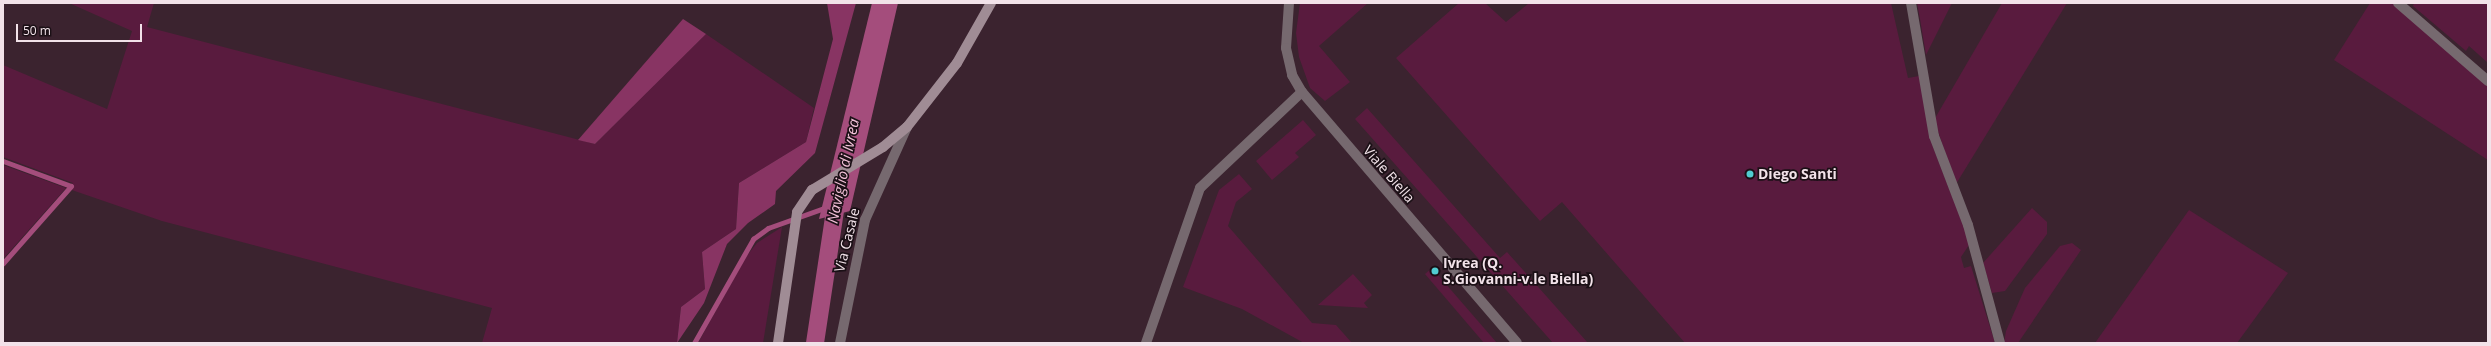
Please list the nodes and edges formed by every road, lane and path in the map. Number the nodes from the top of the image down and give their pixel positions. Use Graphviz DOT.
graph roads {
  1 [pos="991,3"];
  2 [pos="1289,3"];
  3 [pos="1911,3"];
  4 [pos="2398,3"];
  5 [pos="2488,81"];
  6 [pos="1302,92"];
  7 [pos="907,127"];
  8 [pos="778,343"];
  9 [pos="840,343"];
  10 [pos="1146,343"];
  11 [pos="1517,343"];
  12 [pos="2000,343"];
  1 -- 7 [label="main road, Via Casale"];
  2 -- 6 [label="street, Viale Biella"];
  3 -- 12 [label="street"];
  4 -- 5 [label="street"];
  6 -- 10 [label="street"];
  6 -- 11 [label="street, Viale Biella"];
  7 -- 8 [label="main road, Via Casale"];
  7 -- 9 [label="street, Via Casale"];
}
